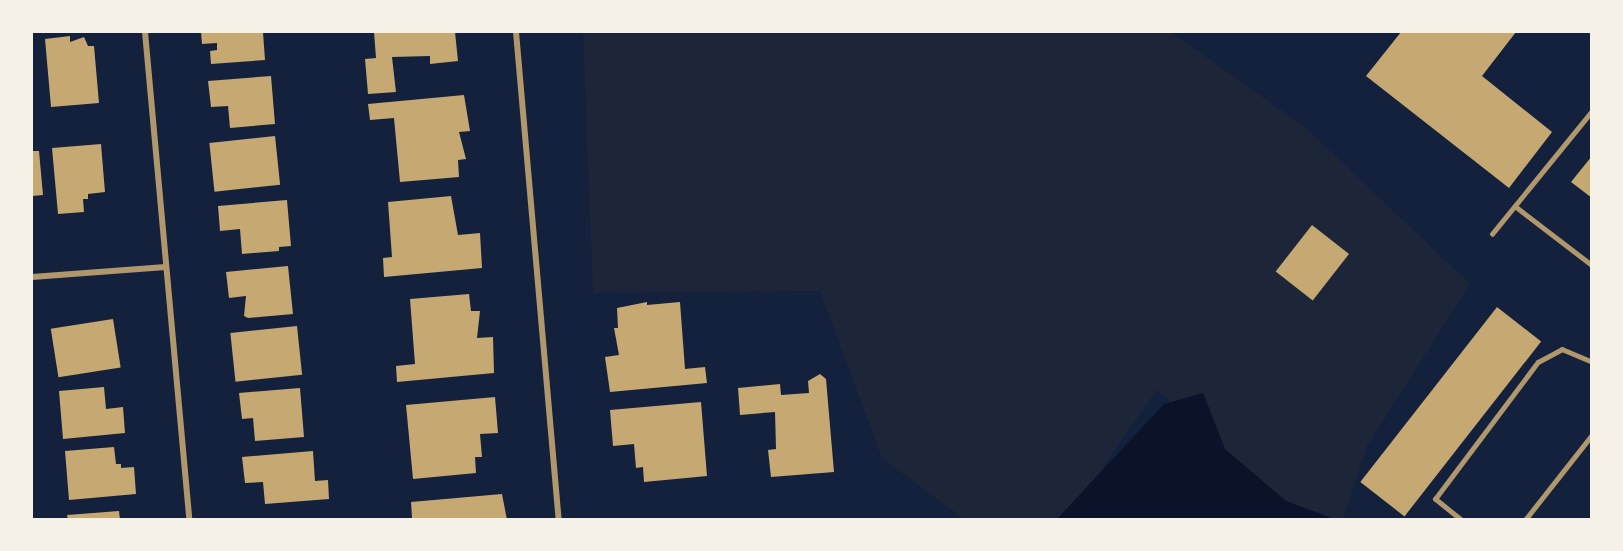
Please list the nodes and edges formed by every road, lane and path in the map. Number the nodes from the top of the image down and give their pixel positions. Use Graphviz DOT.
graph roads {
  1 [pos="145,32"];
  2 [pos="516,32"];
  3 [pos="1592,111"];
  4 [pos="1515,206"];
  5 [pos="1492,234"];
  6 [pos="1592,265"];
  7 [pos="166,267"];
  8 [pos="32,277"];
  9 [pos="1592,362"];
  10 [pos="1592,435"];
  11 [pos="189,519"];
  12 [pos="559,519"];
  13 [pos="1461,519"];
  14 [pos="1525,519"];
  1 -- 7 [label="street"];
  2 -- 12 [label="street"];
  3 -- 4 [label="lane"];
  4 -- 5 [label="lane"];
  4 -- 6 [label="lane"];
  7 -- 8 [label="street"];
  7 -- 11 [label="street"];
  9 -- 13 [label="lane"];
  10 -- 14 [label="lane"];
}
